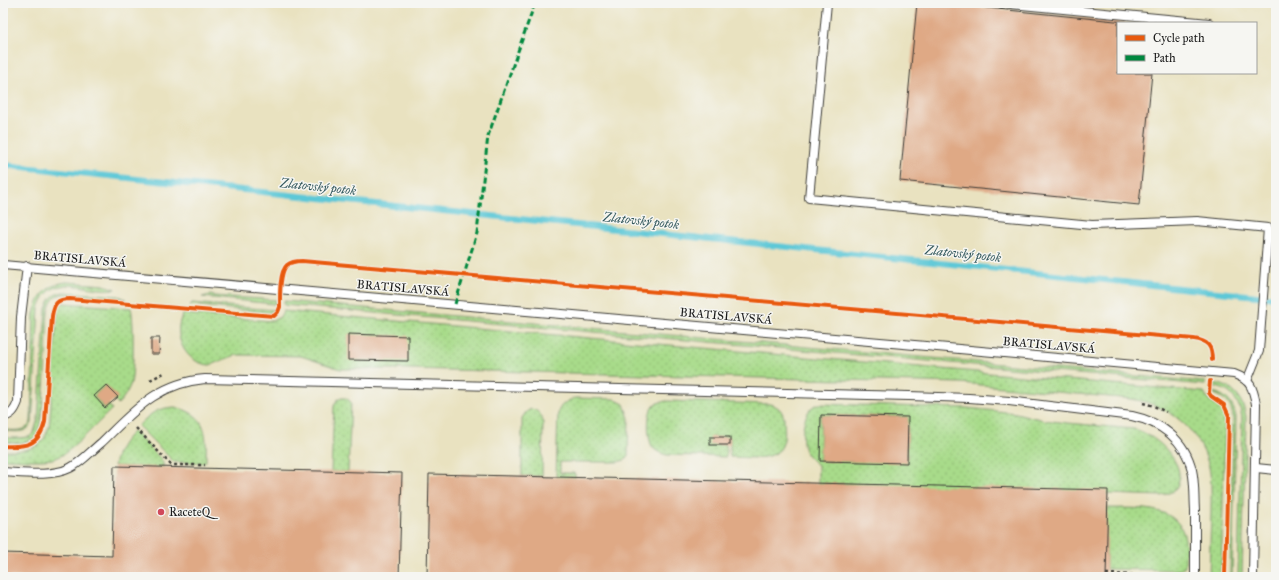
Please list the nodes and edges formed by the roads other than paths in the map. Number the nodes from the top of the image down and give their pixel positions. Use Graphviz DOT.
graph roads {
  1 [pos="827,3"];
  2 [pos="1001,3"];
  3 [pos="1199,22"];
  4 [pos="3,265"];
  5 [pos="27,266"];
  6 [pos="1247,381"];
  7 [pos="3,417"];
  8 [pos="1256,468"];
  9 [pos="1276,470"];
  10 [pos="3,472"];
  11 [pos="1195,577"];
  12 [pos="1253,577"];
  1 -- 6 [label="lane"];
  2 -- 3 [label="lane"];
  4 -- 5 [label="lane, BRATISLAVSKÁ"];
  5 -- 6 [label="lane, BRATISLAVSKÁ"];
  5 -- 7 [label="lane"];
  6 -- 8 [label="lane"];
  8 -- 9 [label="lane"];
  8 -- 12 [label="lane"];
  10 -- 11 [label="lane"];
}
